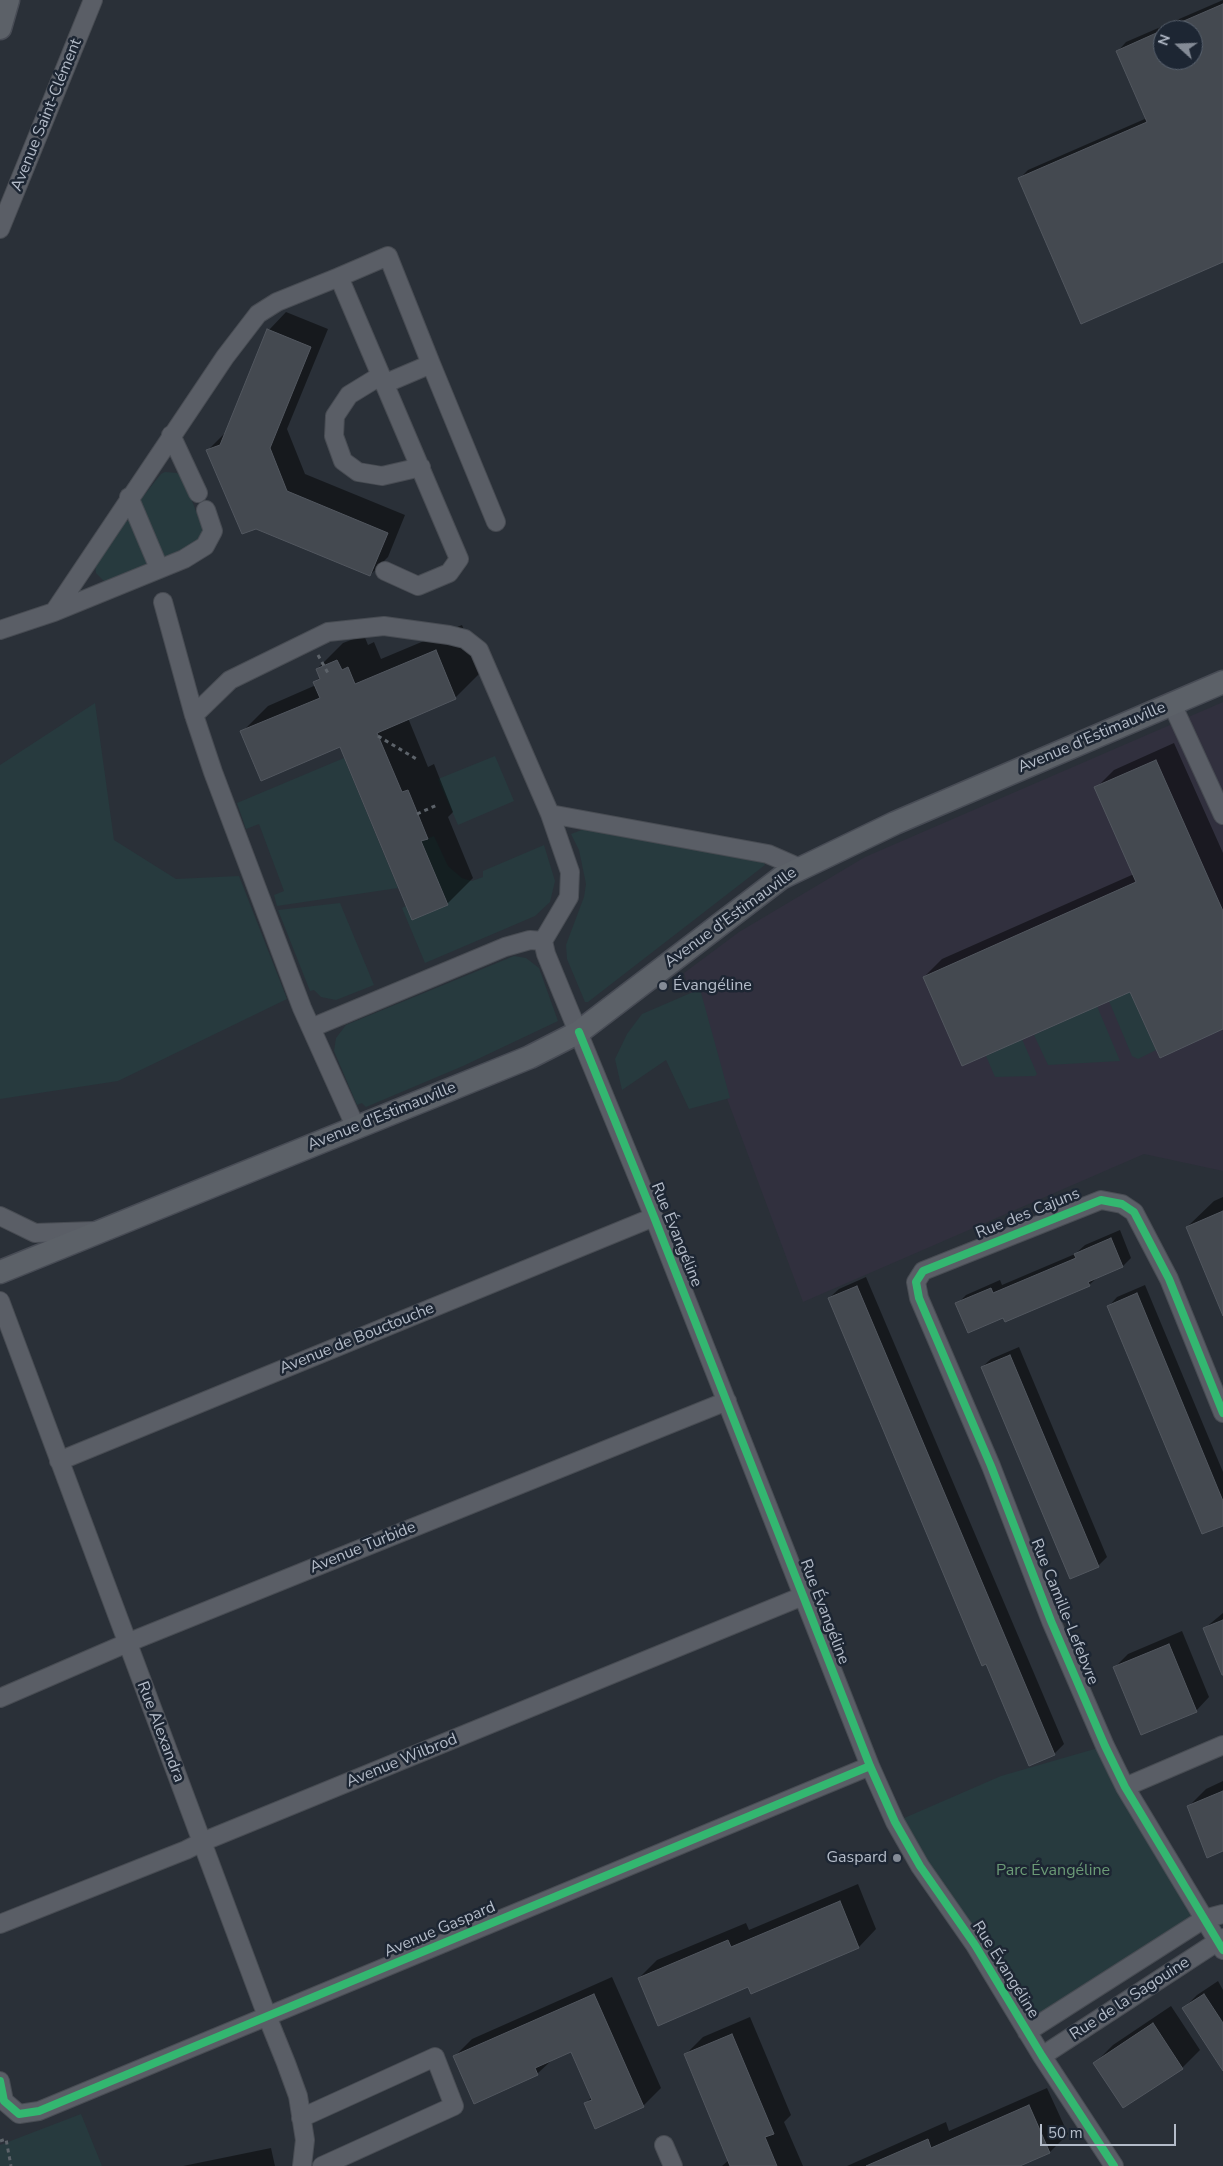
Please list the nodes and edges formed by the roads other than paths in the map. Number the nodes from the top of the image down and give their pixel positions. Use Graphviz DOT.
graph roads {
  1 [pos="8,0"];
  2 [pos="94,0"];
  3 [pos="0,28"];
  4 [pos="0,230"];
  5 [pos="339,277"];
  6 [pos="431,364"];
  7 [pos="382,380"];
  8 [pos="172,434"];
  9 [pos="421,467"];
  10 [pos="198,493"];
  11 [pos="129,497"];
  12 [pos="206,510"];
  13 [pos="496,522"];
  14 [pos="159,568"];
  15 [pos="385,571"];
  16 [pos="163,602"];
  17 [pos="54,612"];
  18 [pos="0,630"];
  19 [pos="1223,682"];
  20 [pos="1172,704"];
  21 [pos="194,715"];
  22 [pos="550,814"];
  23 [pos="1223,816"];
  24 [pos="800,868"];
  25 [pos="543,941"];
  26 [pos="311,1028"];
  27 [pos="579,1032"];
  28 [pos="356,1128"];
  29 [pos="0,1216"];
  30 [pos="654,1217"];
  31 [pos="105,1230"];
  32 [pos="923,1271"];
  33 [pos="0,1272"];
  34 [pos="0,1301"];
  35 [pos="727,1401"];
  36 [pos="1223,1413"];
  37 [pos="59,1461"];
  38 [pos="803,1596"];
  39 [pos="127,1642"];
  40 [pos="0,1698"];
  41 [pos="1223,1745"];
  42 [pos="870,1766"];
  43 [pos="1126,1787"];
  44 [pos="202,1842"];
  45 [pos="1223,1914"];
  46 [pos="1204,1919"];
  47 [pos="0,1924"];
  48 [pos="1221,1943"];
  49 [pos="267,2016"];
  50 [pos="1027,2032"];
  51 [pos="1042,2056"];
  52 [pos="0,2081"];
  53 [pos="301,2118"];
  54 [pos="664,2145"];
  55 [pos="302,2166"];
  56 [pos="321,2166"];
  57 [pos="673,2166"];
  58 [pos="1114,2166"];
  1 -- 3 [label="main road"];
  2 -- 4 [label="street, Avenue Saint-Clément"];
  5 -- 6 [label="street"];
  5 -- 7 [label="street"];
  5 -- 8 [label="street"];
  6 -- 7 [label="street"];
  6 -- 13 [label="street"];
  7 -- 9 [label="street"];
  7 -- 9 [label="street"];
  8 -- 10 [label="street"];
  8 -- 11 [label="street"];
  9 -- 15 [label="street"];
  11 -- 14 [label="street"];
  11 -- 17 [label="street"];
  12 -- 14 [label="street"];
  14 -- 17 [label="street"];
  16 -- 21 [label="street"];
  17 -- 18 [label="street"];
  19 -- 20 [label="main road, Avenue d'Estimauville"];
  20 -- 23 [label="street"];
  20 -- 24 [label="main road, Avenue d'Estimauville"];
  21 -- 22 [label="street"];
  21 -- 26 [label="street"];
  22 -- 24 [label="street"];
  22 -- 25 [label="street"];
  24 -- 27 [label="main road, Avenue d'Estimauville"];
  25 -- 26 [label="street"];
  25 -- 27 [label="street, Rue Évangéline"];
  26 -- 28 [label="street"];
  27 -- 28 [label="main road, Avenue d'Estimauville"];
  27 -- 30 [label="street, Rue Évangéline"];
  28 -- 31 [label="main road, Avenue d'Estimauville"];
  29 -- 31 [label="street"];
  30 -- 35 [label="street, Rue Évangéline"];
  30 -- 37 [label="street, Avenue de Bouctouche"];
  31 -- 33 [label="main road, Avenue d'Estimauville"];
  32 -- 36 [label="street, Rue des Cajuns"];
  32 -- 43 [label="street, Rue Camille-Lefebvre"];
  34 -- 37 [label="street, Rue Alexandra"];
  35 -- 38 [label="street, Rue Évangéline"];
  35 -- 39 [label="street, Avenue Turbide"];
  37 -- 39 [label="street, Rue Alexandra"];
  38 -- 42 [label="street, Rue Évangéline"];
  38 -- 44 [label="street, Avenue Wilbrod"];
  39 -- 40 [label="street, Avenue Turbide"];
  39 -- 44 [label="street, Rue Alexandra"];
  41 -- 43 [label="street"];
  42 -- 49 [label="street, Avenue Gaspard"];
  42 -- 50 [label="street, Rue Évangéline"];
  43 -- 46 [label="street, Rue Camille-Lefebvre"];
  44 -- 47 [label="street, Avenue Wilbrod"];
  44 -- 49 [label="street, Rue Alexandra"];
  45 -- 46 [label="street, Rue de la Sagouine"];
  46 -- 48 [label="street, Rue Camille-Lefebvre"];
  46 -- 50 [label="street, Rue de la Sagouine"];
  48 -- 51 [label="street, Rue de la Sagouine"];
  49 -- 52 [label="street, Avenue Gaspard"];
  49 -- 53 [label="street, Rue Alexandra"];
  50 -- 51 [label="street, Rue Évangéline"];
  51 -- 58 [label="street, Rue Évangéline"];
  53 -- 55 [label="street, Rue Alexandra"];
  53 -- 56 [label="street"];
  54 -- 57 [label="street"];
  55 -- 56 [label="street"];
}
